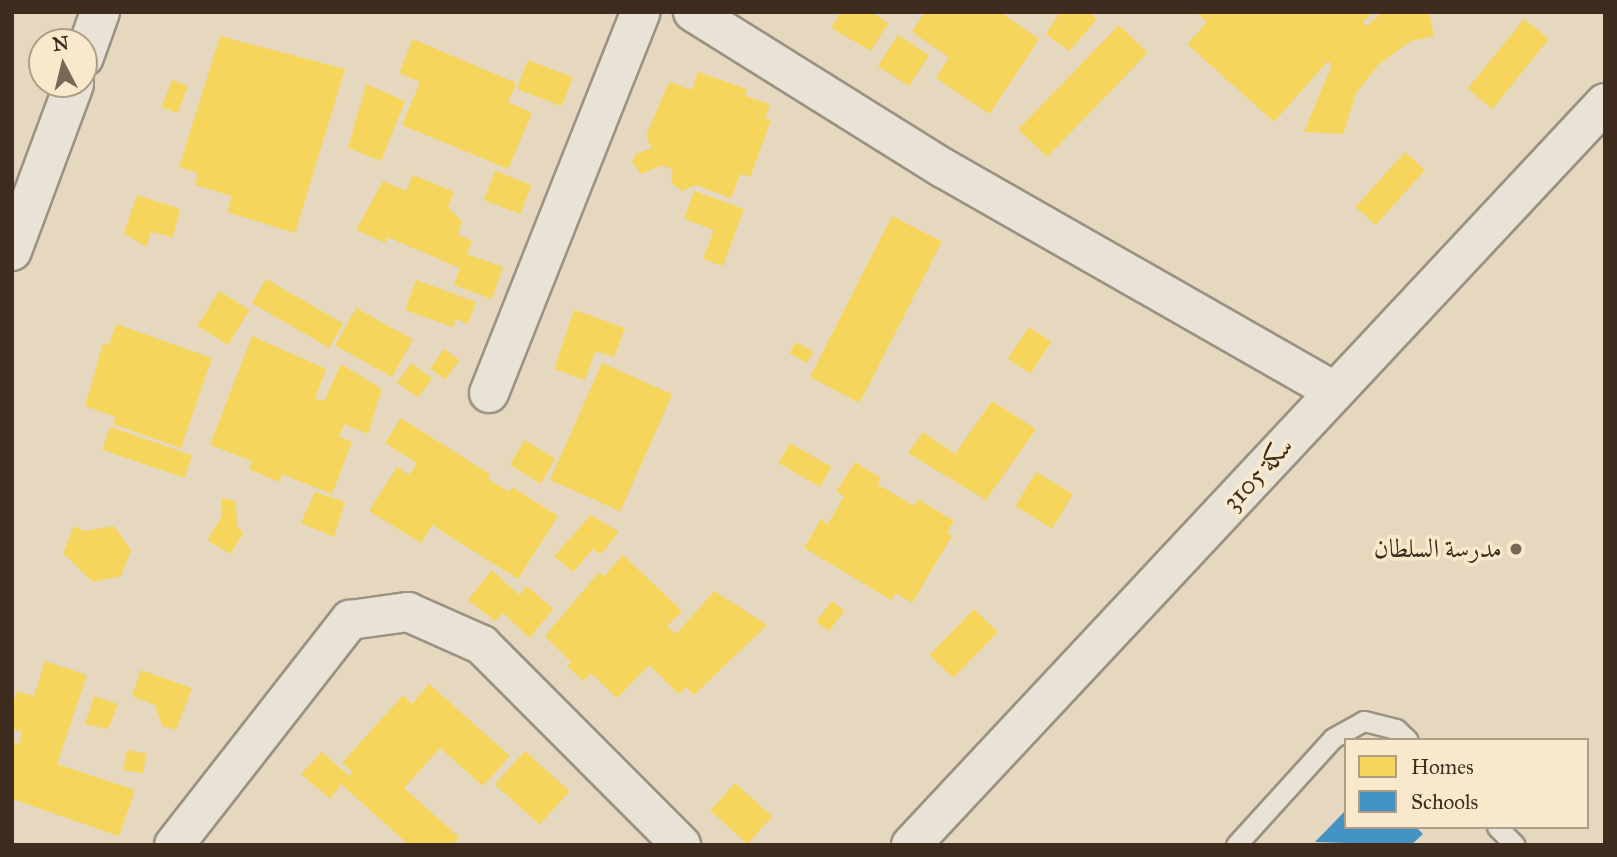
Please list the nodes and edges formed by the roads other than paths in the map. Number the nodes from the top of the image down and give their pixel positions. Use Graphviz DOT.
graph roads {
  1 [pos="641,12"];
  2 [pos="693,12"];
  3 [pos="69,98"];
  4 [pos="1605,103"];
  5 [pos="12,251"];
  6 [pos="1335,391"];
  7 [pos="489,393"];
  8 [pos="1406,738"];
  9 [pos="1499,829"];
  10 [pos="174,845"];
  11 [pos="681,845"];
  12 [pos="911,845"];
  13 [pos="1236,845"];
  14 [pos="1516,845"];
  1 -- 7 [label="street"];
  2 -- 6 [label="street"];
  3 -- 5 [label="street"];
  4 -- 6 [label="street, سكة 3105"];
  6 -- 12 [label="street, سكة 3105"];
  8 -- 13 [label="lane"];
  9 -- 14 [label="lane"];
  10 -- 11 [label="street"];
}
